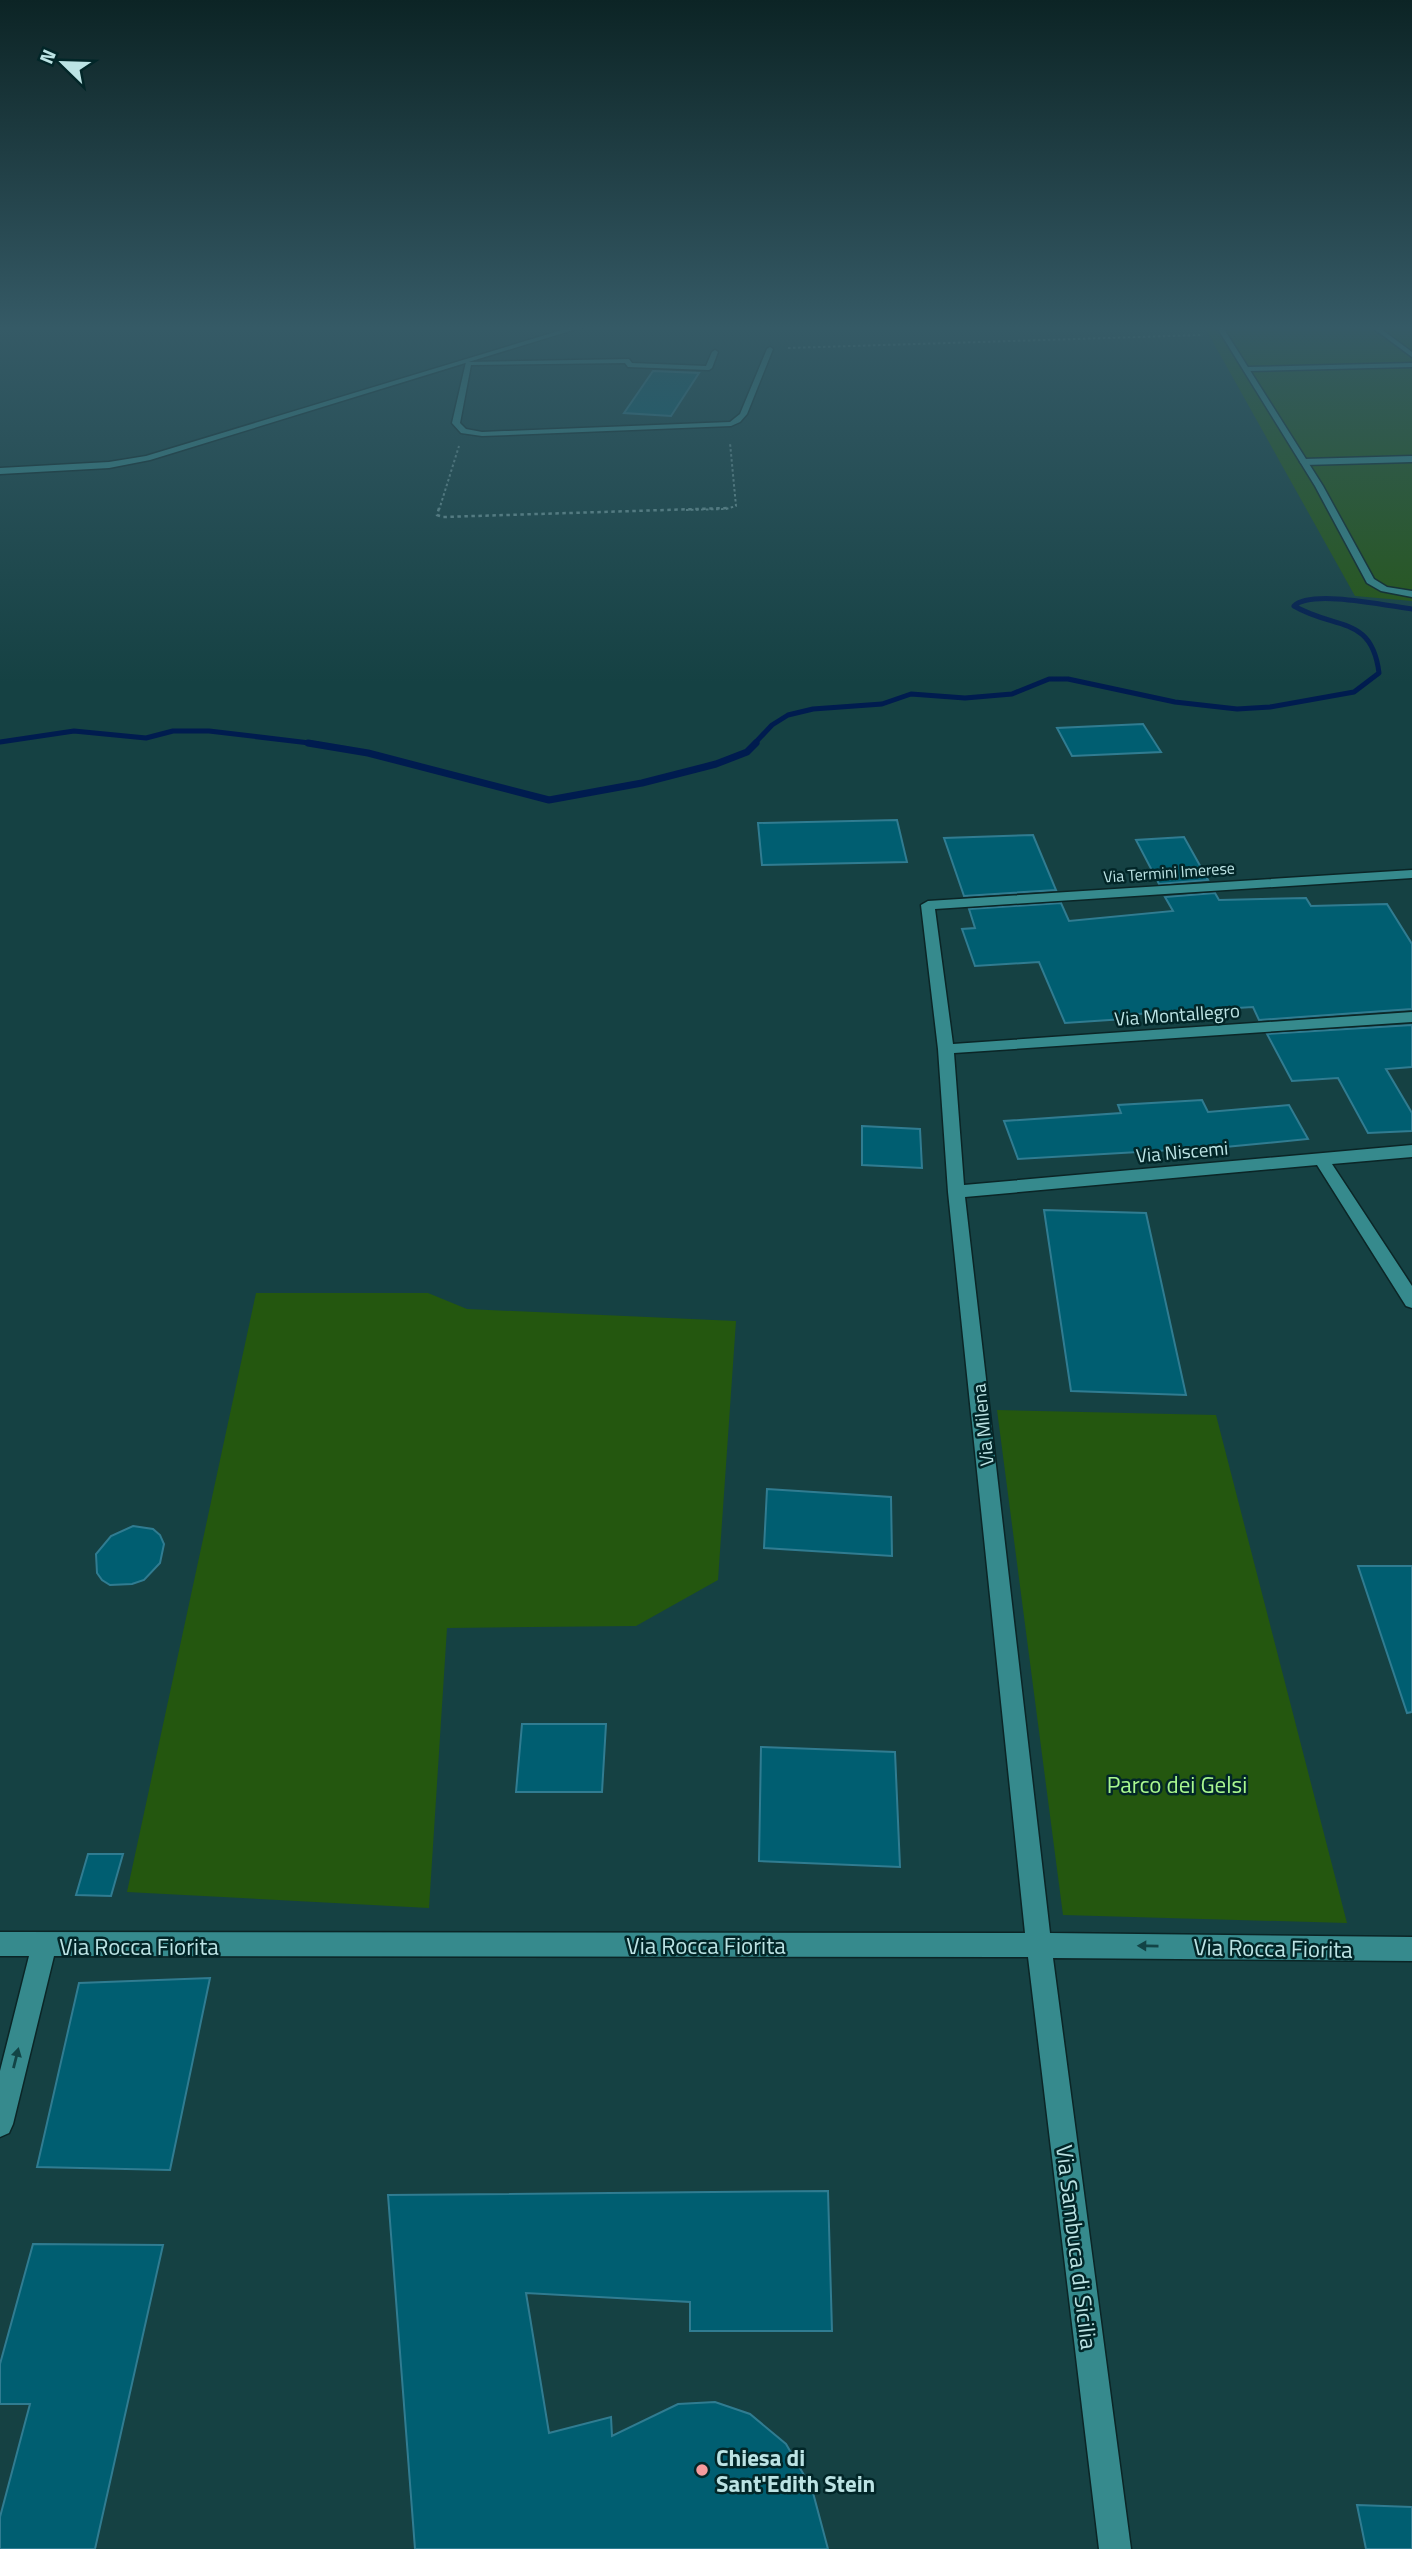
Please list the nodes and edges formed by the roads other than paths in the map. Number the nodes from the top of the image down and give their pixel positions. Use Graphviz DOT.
graph roads {
  1 [pos="187,445"];
  2 [pos="1294,445"];
  3 [pos="1412,459"];
  4 [pos="1304,462"];
  5 [pos="0,471"];
  6 [pos="1412,594"];
  7 [pos="1412,874"];
  8 [pos="928,905"];
  9 [pos="1412,1017"];
  10 [pos="946,1049"];
  11 [pos="1412,1151"];
  12 [pos="1321,1160"];
  13 [pos="956,1192"];
  14 [pos="1412,1301"];
  15 [pos="0,1944"];
  16 [pos="1039,1945"];
  17 [pos="44,1946"];
  18 [pos="1412,1950"];
  19 [pos="0,2124"];
  20 [pos="1115,2549"];
  1 -- 5 [label="street"];
  2 -- 4 [label="lane"];
  3 -- 4 [label="street"];
  4 -- 6 [label="lane"];
  7 -- 8 [label="street, Via Termini Imerese"];
  8 -- 10 [label="street, Via Milena"];
  9 -- 10 [label="street, Via Montallegro"];
  10 -- 13 [label="street, Via Milena"];
  11 -- 12 [label="street, Via Niscemi"];
  12 -- 13 [label="street, Via Niscemi"];
  12 -- 14 [label="street"];
  13 -- 16 [label="street, Via Milena"];
  15 -- 17 [label="street, Via Rocca Fiorita"];
  16 -- 17 [label="street, Via Rocca Fiorita"];
  18 -- 16 [label="street, Via Rocca Fiorita, one-way"];
  16 -- 20 [label="street, Via Sambuca di Sicilia"];
  19 -- 17 [label="street, one-way"];
}
